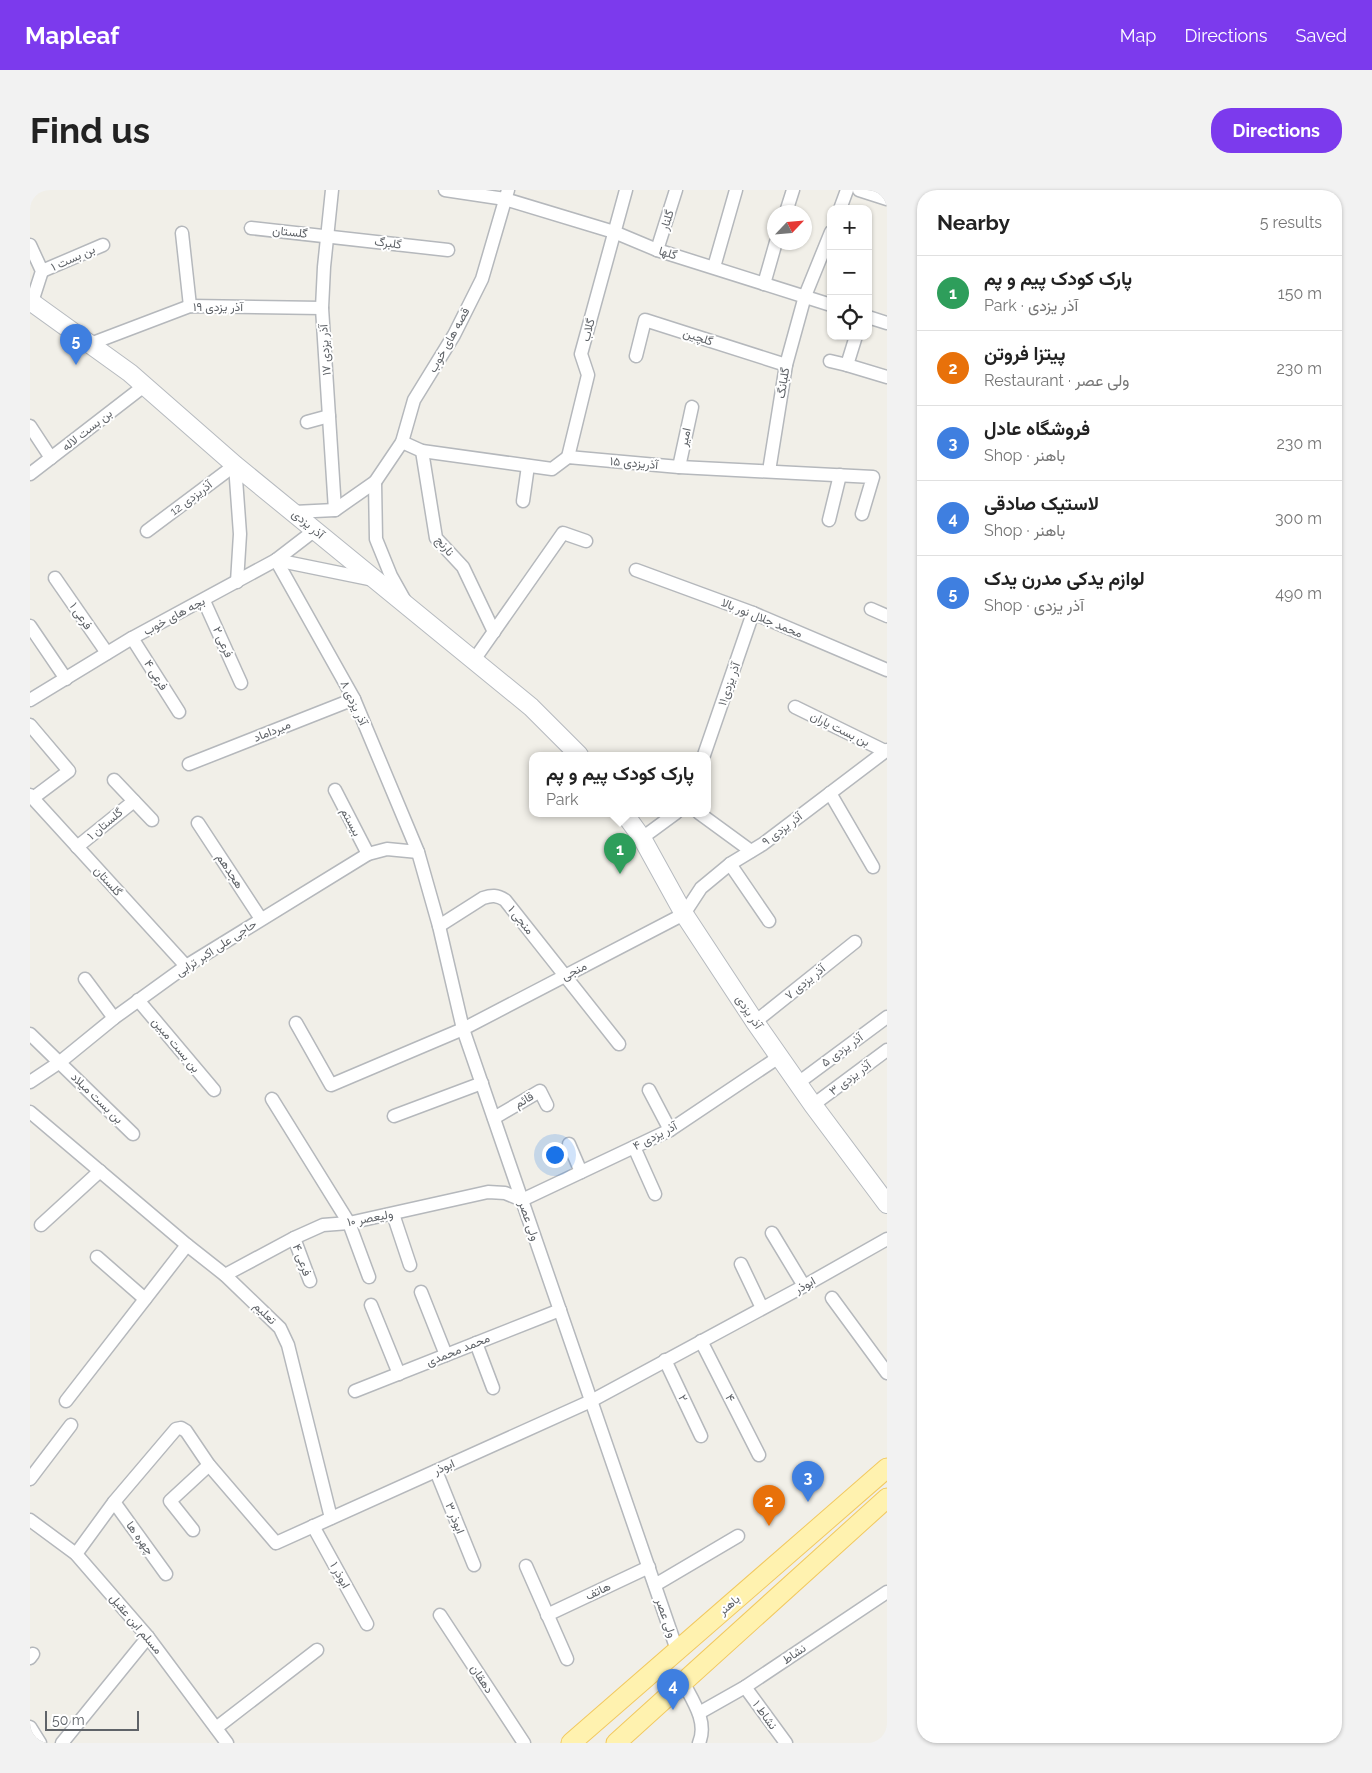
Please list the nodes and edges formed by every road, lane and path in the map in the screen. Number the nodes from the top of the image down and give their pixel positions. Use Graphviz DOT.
graph roads {
  1 [pos="332,190"];
  2 [pos="445,190"];
  3 [pos="626,190"];
  4 [pos="676,190"];
  5 [pos="736,190"];
  6 [pos="792,190"];
  7 [pos="847,190"];
  8 [pos="859,190"];
  9 [pos="507,195"];
  10 [pos="887,199"];
  11 [pos="788,205"];
  12 [pos="841,205"];
  13 [pos="252,228"];
  14 [pos="614,232"];
  15 [pos="182,233"];
  16 [pos="328,236"];
  17 [pos="827,242"];
  18 [pos="30,244"];
  19 [pos="103,245"];
  20 [pos="448,250"];
  21 [pos="657,250"];
  22 [pos="774,250"];
  23 [pos="714,267"];
  24 [pos="42,272"];
  25 [pos="764,284"];
  26 [pos="805,296"];
  27 [pos="31,301"];
  28 [pos="827,304"];
  29 [pos="190,306"];
  30 [pos="322,308"];
  31 [pos="872,318"];
  32 [pos="887,323"];
  33 [pos="855,340"];
  34 [pos="90,344"];
  35 [pos="636,356"];
  36 [pos="830,361"];
  37 [pos="786,365"];
  38 [pos="847,366"];
  39 [pos="887,377"];
  40 [pos="144,386"];
  41 [pos="692,407"];
  42 [pos="329,416"];
  43 [pos="307,422"];
  44 [pos="30,426"];
  45 [pos="402,442"];
  46 [pos="422,451"];
  47 [pos="568,457"];
  48 [pos="51,458"];
  49 [pos="235,465"];
  50 [pos="528,466"];
  51 [pos="678,467"];
  52 [pos="769,471"];
  53 [pos="30,474"];
  54 [pos="840,475"];
  55 [pos="375,482"];
  56 [pos="523,501"];
  57 [pos="335,510"];
  58 [pos="294,512"];
  59 [pos="862,514"];
  60 [pos="829,520"];
  61 [pos="315,530"];
  62 [pos="147,532"];
  63 [pos="586,541"];
  64 [pos="276,560"];
  65 [pos="636,570"];
  66 [pos="55,578"];
  67 [pos="375,581"];
  68 [pos="237,582"];
  69 [pos="204,600"];
  70 [pos="408,606"];
  71 [pos="871,609"];
  72 [pos="753,613"];
  73 [pos="887,616"];
  74 [pos="30,626"];
  75 [pos="494,632"];
  76 [pos="132,638"];
  77 [pos="107,653"];
  78 [pos="474,660"];
  79 [pos="887,670"];
  80 [pos="66,679"];
  81 [pos="241,683"];
  82 [pos="354,699"];
  83 [pos="30,700"];
  84 [pos="795,707"];
  85 [pos="179,712"];
  86 [pos="30,725"];
  87 [pos="886,751"];
  88 [pos="576,752"];
  89 [pos="705,752"];
  90 [pos="190,764"];
  91 [pos="114,780"];
  92 [pos="335,790"];
  93 [pos="830,793"];
  94 [pos="32,797"];
  95 [pos="134,801"];
  96 [pos="627,817"];
  97 [pos="671,817"];
  98 [pos="704,817"];
  99 [pos="152,820"];
  100 [pos="198,823"];
  101 [pos="642,838"];
  102 [pos="77,847"];
  103 [pos="751,851"];
  104 [pos="418,852"];
  105 [pos="368,854"];
  106 [pos="730,864"];
  107 [pos="872,868"];
  108 [pos="684,914"];
  109 [pos="261,918"];
  110 [pos="769,921"];
  111 [pos="439,926"];
  112 [pos="856,942"];
  113 [pos="186,966"];
  114 [pos="566,975"];
  115 [pos="85,979"];
  116 [pos="138,1000"];
  117 [pos="114,1018"];
  118 [pos="887,1018"];
  119 [pos="755,1022"];
  120 [pos="296,1024"];
  121 [pos="463,1029"];
  122 [pos="30,1034"];
  123 [pos="619,1044"];
  124 [pos="887,1050"];
  125 [pos="779,1056"];
  126 [pos="60,1062"];
  127 [pos="30,1082"];
  128 [pos="482,1083"];
  129 [pos="798,1083"];
  130 [pos="214,1090"];
  131 [pos="649,1090"];
  132 [pos="272,1099"];
  133 [pos="548,1105"];
  134 [pos="813,1105"];
  135 [pos="30,1112"];
  136 [pos="394,1116"];
  137 [pos="494,1118"];
  138 [pos="670,1130"];
  139 [pos="133,1134"];
  140 [pos="569,1144"];
  141 [pos="634,1147"];
  142 [pos="100,1171"];
  143 [pos="581,1172"];
  144 [pos="655,1194"];
  145 [pos="522,1200"];
  146 [pos="887,1204"];
  147 [pos="393,1214"];
  148 [pos="349,1223"];
  149 [pos="41,1225"];
  150 [pos="772,1233"];
  151 [pos="294,1238"];
  152 [pos="887,1239"];
  153 [pos="187,1245"];
  154 [pos="97,1257"];
  155 [pos="741,1264"];
  156 [pos="410,1265"];
  157 [pos="225,1274"];
  158 [pos="370,1277"];
  159 [pos="310,1281"];
  160 [pos="804,1286"];
  161 [pos="421,1292"];
  162 [pos="832,1298"];
  163 [pos="145,1299"];
  164 [pos="371,1305"];
  165 [pos="762,1308"];
  166 [pos="560,1310"];
  167 [pos="701,1341"];
  168 [pos="476,1343"];
  169 [pos="446,1355"];
  170 [pos="665,1360"];
  171 [pos="887,1373"];
  172 [pos="399,1374"];
  173 [pos="493,1388"];
  174 [pos="355,1391"];
  175 [pos="66,1401"];
  176 [pos="591,1401"];
  177 [pos="71,1425"];
  178 [pos="701,1436"];
  179 [pos="759,1455"];
  180 [pos="209,1465"];
  181 [pos="887,1468"];
  182 [pos="436,1471"];
  183 [pos="30,1479"];
  184 [pos="887,1498"];
  185 [pos="114,1502"];
  186 [pos="332,1518"];
  187 [pos="30,1520"];
  188 [pos="313,1526"];
  189 [pos="192,1530"];
  190 [pos="738,1536"];
  191 [pos="76,1554"];
  192 [pos="474,1565"];
  193 [pos="526,1566"];
  194 [pos="649,1567"];
  195 [pos="166,1574"];
  196 [pos="655,1585"];
  197 [pos="887,1592"];
  198 [pos="440,1615"];
  199 [pos="547,1615"];
  200 [pos="367,1624"];
  201 [pos="148,1637"];
  202 [pos="317,1650"];
  203 [pos="678,1650"];
  204 [pos="567,1659"];
  205 [pos="683,1682"];
  206 [pos="745,1687"];
  207 [pos="699,1713"];
  208 [pos="30,1728"];
  209 [pos="216,1728"];
  210 [pos="40,1743"];
  211 [pos="62,1743"];
  212 [pos="227,1743"];
  213 [pos="524,1743"];
  214 [pos="571,1743"];
  215 [pos="616,1743"];
  216 [pos="699,1743"];
  217 [pos="786,1743"];
  1 -- 16 [label="street, آذر یزدی ۱۷"];
  2 -- 9 [label="street, گلها"];
  3 -- 14 [label="street, گلاب"];
  4 -- 21 [label="street, گلنار"];
  5 -- 23 [label="street"];
  6 -- 11 [label="street"];
  7 -- 12 [label="street"];
  8 -- 10 [label="street"];
  9 -- 14 [label="street, گلها"];
  9 -- 45 [label="street, قصه های خوب"];
  13 -- 16 [label="street, گلستان"];
  14 -- 21 [label="street, گلها"];
  14 -- 47 [label="street, گلاب"];
  15 -- 29 [label="street"];
  16 -- 20 [label="street, گلبرگ"];
  16 -- 30 [label="street, آذر یزدی ۱۷"];
  17 -- 26 [label="street, گلبانگ"];
  18 -- 24 [label="street"];
  19 -- 24 [label="street, بن بست ۱"];
  21 -- 23 [label="street, گلها"];
  22 -- 25 [label="street"];
  23 -- 25 [label="street, گلها"];
  24 -- 27 [label="street"];
  25 -- 26 [label="street, گلها"];
  26 -- 28 [label="street, گلها"];
  26 -- 37 [label="street, گلبانگ"];
  27 -- 34 [label="street, آذر یزدی"];
  29 -- 30 [label="street, آذر یزدی ۱۹"];
  29 -- 34 [label="street, آذر یزدی ۱۹"];
  30 -- 42 [label="street, آذر یزدی ۱۷"];
  31 -- 32 [label="street"];
  33 -- 38 [label="street"];
  34 -- 40 [label="street, آذر یزدی"];
  35 -- 37 [label="street, گلچین"];
  36 -- 38 [label="street"];
  37 -- 52 [label="street, گلبانگ"];
  38 -- 39 [label="street"];
  40 -- 48 [label="street, بن بست لاله"];
  40 -- 49 [label="street, آذر یزدی"];
  41 -- 51 [label="street, امیر"];
  42 -- 43 [label="street"];
  42 -- 57 [label="street, آذر یزدی ۱۷"];
  44 -- 48 [label="street"];
  45 -- 46 [label="street"];
  45 -- 55 [label="street, قصه های خوب"];
  46 -- 50 [label="street"];
  46 -- 75 [label="street, نارنج"];
  47 -- 50 [label="street"];
  47 -- 51 [label="street, ۱۵ آذریزدی"];
  48 -- 53 [label="street, بن بست لاله"];
  49 -- 58 [label="street, آذر یزدی"];
  49 -- 62 [label="street, آذریزدی 12"];
  49 -- 68 [label="street"];
  50 -- 56 [label="street"];
  51 -- 52 [label="street, ۱۵ آذریزدی"];
  52 -- 54 [label="street, ۱۵ آذریزدی"];
  54 -- 59 [label="street, ۱۵ آذریزدی"];
  54 -- 60 [label="street"];
  55 -- 57 [label="street, قصه های خوب"];
  55 -- 70 [label="street"];
  57 -- 58 [label="street"];
  58 -- 61 [label="street, آذر یزدی"];
  61 -- 64 [label="street, بچه های خوب"];
  61 -- 67 [label="street, آذر یزدی"];
  63 -- 75 [label="street"];
  64 -- 67 [label="street"];
  64 -- 68 [label="street, بچه های خوب"];
  64 -- 82 [label="street, ۸ آذر یزدی"];
  65 -- 72 [label="street, محمد جلال نور بالا"];
  66 -- 77 [label="street, فرعی ۱"];
  67 -- 70 [label="street, آذر یزدی"];
  68 -- 69 [label="street, بچه های خوب"];
  69 -- 76 [label="street, بچه های خوب"];
  69 -- 81 [label="street, فرعی ۲"];
  70 -- 78 [label="street, آذر یزدی"];
  71 -- 73 [label="street"];
  72 -- 79 [label="street, محمد جلال نور بالا"];
  72 -- 89 [label="street, آذر یزدی۱۱"];
  74 -- 80 [label="street"];
  75 -- 78 [label="street"];
  76 -- 77 [label="street, بچه های خوب"];
  76 -- 85 [label="street, فرعی ۴"];
  77 -- 80 [label="street, بچه های خوب"];
  78 -- 88 [label="street, آذر یزدی"];
  80 -- 83 [label="street, بچه های خوب"];
  82 -- 90 [label="street, میرداماد"];
  82 -- 104 [label="street, ۸ آذر یزدی"];
  84 -- 87 [label="street, بن بست یاران"];
  86 -- 94 [label="street"];
  87 -- 93 [label="street, آذر یزدی ۹"];
  91 -- 95 [label="street"];
  92 -- 105 [label="street, بیستم"];
  93 -- 103 [label="street, آذر یزدی ۹"];
  93 -- 107 [label="street"];
  94 -- 102 [label="street, گلستان"];
  95 -- 99 [label="street"];
  95 -- 102 [label="street, گلستان ۱"];
  96 -- 101 [label="street, آذر یزدی"];
  97 -- 101 [label="street"];
  98 -- 103 [label="street"];
  100 -- 109 [label="street, هجدهم"];
  101 -- 108 [label="street, آذر یزدی"];
  102 -- 113 [label="street, گلستان"];
  103 -- 106 [label="street, آذر یزدی ۹"];
  104 -- 105 [label="street, حاجی علی اکبر ترابی"];
  104 -- 111 [label="street, ولی عصر"];
  105 -- 109 [label="street, حاجی علی اکبر ترابی"];
  106 -- 108 [label="street, آذر یزدی ۹"];
  106 -- 110 [label="street"];
  108 -- 114 [label="street, منجی"];
  108 -- 119 [label="street, آذر یزدی"];
  109 -- 113 [label="street, حاجی علی اکبر ترابی"];
  111 -- 114 [label="street, منجی ۱"];
  111 -- 121 [label="street, ولی عصر"];
  112 -- 119 [label="street, آذر یزدی ۷"];
  113 -- 116 [label="street, حاجی علی اکبر ترابی"];
  114 -- 121 [label="street, منجی"];
  114 -- 123 [label="street"];
  115 -- 117 [label="street"];
  116 -- 117 [label="street, حاجی علی اکبر ترابی"];
  116 -- 130 [label="street, بن بست مبین"];
  117 -- 126 [label="street, حاجی علی اکبر ترابی"];
  118 -- 129 [label="street, آذر یزدی ۵"];
  119 -- 125 [label="street, آذر یزدی"];
  120 -- 121 [label="street, منجی"];
  121 -- 128 [label="street, ولی عصر"];
  122 -- 126 [label="street, بن بست میلاد"];
  124 -- 134 [label="street, آذر یزدی ۳"];
  125 -- 129 [label="street, آذر یزدی"];
  125 -- 138 [label="street, ۴ آذر یزدی"];
  126 -- 127 [label="street, حاجی علی اکبر ترابی"];
  126 -- 139 [label="street, بن بست میلاد"];
  128 -- 136 [label="street"];
  128 -- 137 [label="street, ولی عصر"];
  129 -- 134 [label="street, آذر یزدی"];
  131 -- 138 [label="street"];
  132 -- 148 [label="street"];
  133 -- 137 [label="street, قائم"];
  134 -- 146 [label="street, آذر یزدی"];
  135 -- 142 [label="street, تعلیم"];
  137 -- 145 [label="street, ولی عصر"];
  138 -- 141 [label="street, ۴ آذر یزدی"];
  140 -- 143 [label="street"];
  141 -- 143 [label="street, ۴ آذر یزدی"];
  141 -- 144 [label="street"];
  142 -- 149 [label="street"];
  142 -- 153 [label="street, تعلیم"];
  143 -- 145 [label="street, ۴ آذر یزدی"];
  145 -- 147 [label="street, ۱۰ ولیعصر"];
  145 -- 166 [label="street, ولی عصر"];
  147 -- 148 [label="street, ۱۰ ولیعصر"];
  147 -- 156 [label="street"];
  148 -- 151 [label="street, ۱۰ ولیعصر"];
  148 -- 158 [label="street"];
  150 -- 160 [label="street"];
  151 -- 157 [label="street, ۱۰ ولیعصر"];
  151 -- 159 [label="street, فرعی ۴"];
  152 -- 160 [label="street, ابوذر"];
  153 -- 157 [label="street, تعلیم"];
  153 -- 163 [label="street"];
  154 -- 163 [label="street"];
  155 -- 165 [label="street"];
  157 -- 186 [label="street, تعلیم"];
  160 -- 165 [label="street, ابوذر"];
  161 -- 169 [label="street"];
  162 -- 171 [label="street"];
  163 -- 175 [label="street"];
  164 -- 172 [label="street"];
  165 -- 167 [label="street, ابوذر"];
  166 -- 168 [label="street, محمد محمدی"];
  166 -- 176 [label="street, ولی عصر"];
  167 -- 170 [label="street, ابوذر"];
  167 -- 179 [label="street, ۴"];
  168 -- 169 [label="street, محمد محمدی"];
  168 -- 173 [label="street"];
  169 -- 172 [label="street, محمد محمدی"];
  170 -- 176 [label="street, ابوذر"];
  170 -- 178 [label="street, ۲"];
  172 -- 174 [label="street, محمد محمدی"];
  176 -- 182 [label="street, ابوذر"];
  176 -- 194 [label="street, ولی عصر"];
  177 -- 183 [label="street"];
  180 -- 185 [label="street, ابوذر"];
  180 -- 188 [label="street, ابوذر"];
  180 -- 189 [label="street"];
  181 -- 203 [label="main road, باهنر"];
  182 -- 186 [label="street, ابوذر"];
  182 -- 192 [label="street, ابوذر ۳"];
  184 -- 205 [label="main road"];
  185 -- 191 [label="street, ابوذر"];
  185 -- 195 [label="street, چهره ها"];
  186 -- 188 [label="street, ابوذر"];
  187 -- 191 [label="street, مسلم ابن عقیل"];
  188 -- 200 [label="street, ابوذر ۱"];
  190 -- 196 [label="street, ولی عصر"];
  191 -- 201 [label="street, مسلم ابن عقیل"];
  193 -- 199 [label="street"];
  194 -- 196 [label="street, ولی عصر"];
  194 -- 199 [label="street, هاتف"];
  196 -- 203 [label="street, ولی عصر"];
  197 -- 206 [label="street, نشاط"];
  198 -- 213 [label="street, دهقان"];
  199 -- 204 [label="street"];
  201 -- 209 [label="street, مسلم ابن عقیل"];
  201 -- 211 [label="street"];
  202 -- 209 [label="street"];
  203 -- 214 [label="main road, باهنر"];
  205 -- 207 [label="street"];
  205 -- 215 [label="main road"];
  206 -- 207 [label="street, نشاط"];
  206 -- 217 [label="street, نشاط ۱"];
  207 -- 216 [label="street"];
  208 -- 210 [label="street"];
  209 -- 212 [label="street, مسلم ابن عقیل"];
}
